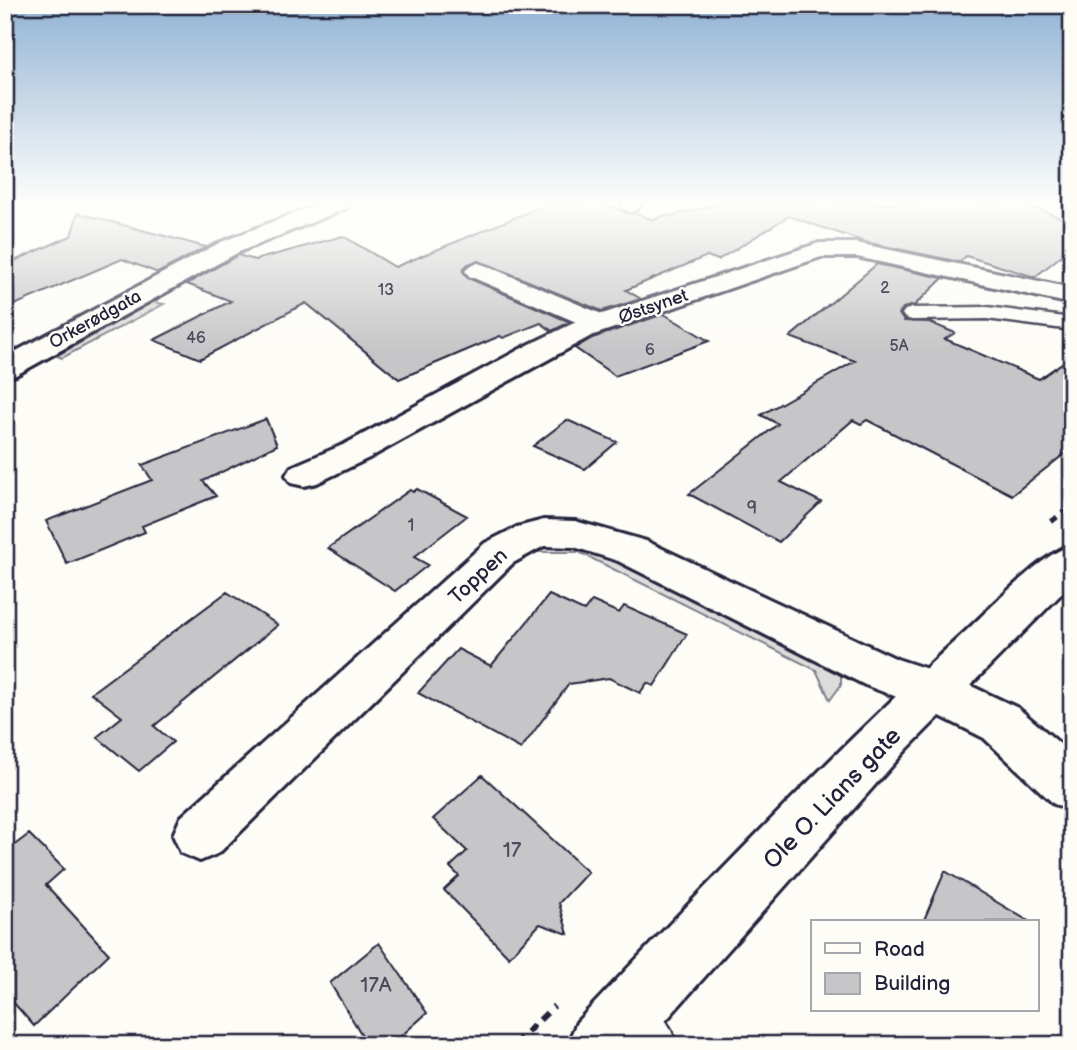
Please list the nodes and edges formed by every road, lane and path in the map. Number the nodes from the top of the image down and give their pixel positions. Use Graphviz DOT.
graph roads {
  1 [pos="223,252"];
  2 [pos="814,252"];
  3 [pos="857,252"];
  4 [pos="478,271"];
  5 [pos="1072,296"];
  6 [pos="912,314"];
  7 [pos="601,323"];
  8 [pos="1072,324"];
  9 [pos="5,369"];
  10 [pos="304,475"];
  11 [pos="1072,559"];
  12 [pos="935,691"];
  13 [pos="1072,788"];
  14 [pos="200,835"];
  15 [pos="628,1033"];
  1 -- 9 [label="street, Orkerødgata"];
  2 -- 7 [label="street, Østsynet"];
  3 -- 5 [label="street, Østsynet"];
  4 -- 7 [label="street, Østsynet"];
  6 -- 8 [label="lane"];
  7 -- 10 [label="street, Østsynet"];
  11 -- 12 [label="street, Ole O. Lians gate"];
  12 -- 13 [label="street, Toppen"];
  12 -- 14 [label="street, Toppen"];
  12 -- 15 [label="street, Ole O. Lians gate"];
}
